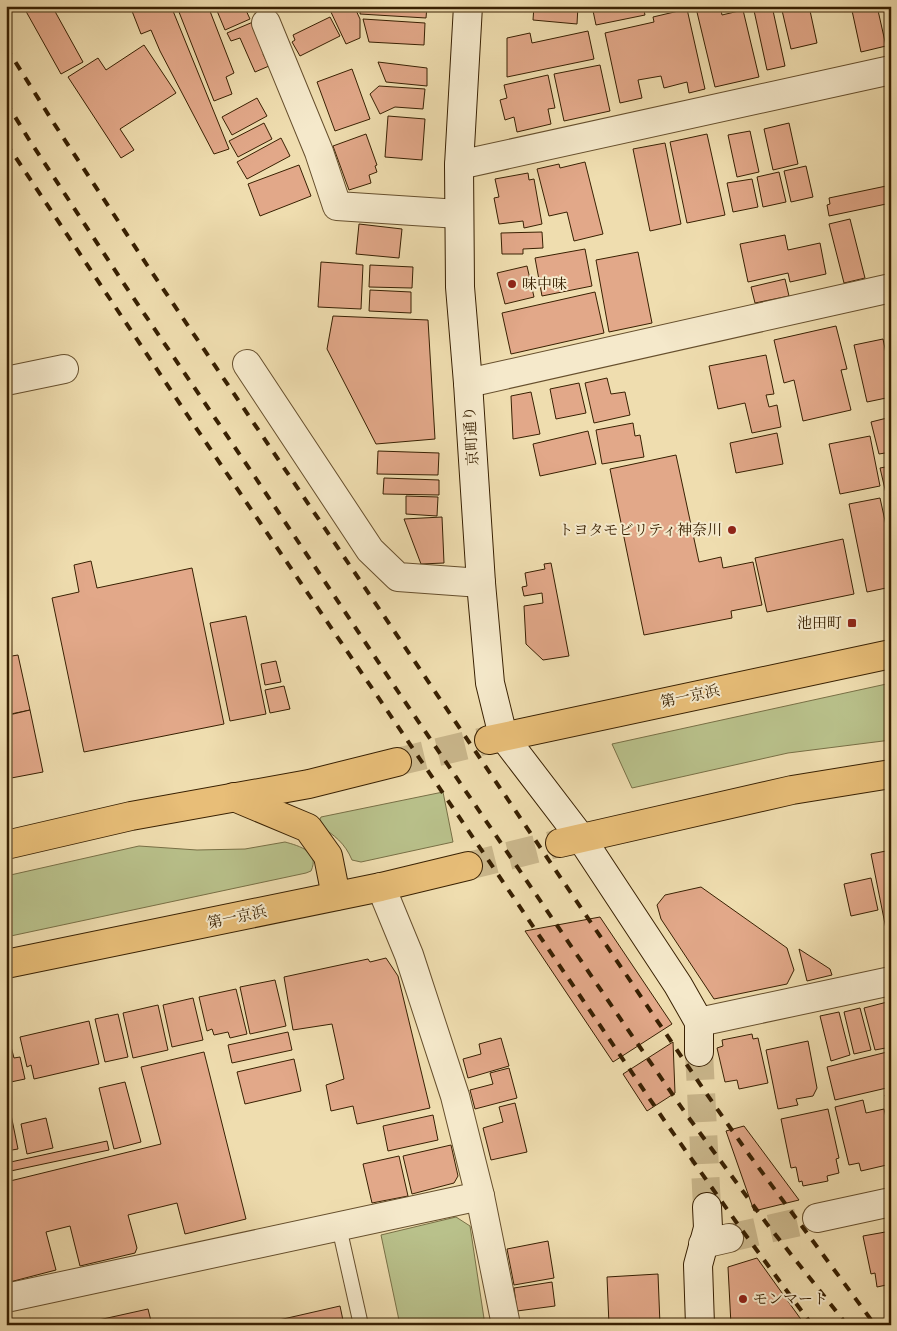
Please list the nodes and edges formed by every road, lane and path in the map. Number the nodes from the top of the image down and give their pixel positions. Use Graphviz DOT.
graph roads {
  1 [pos="468,6"];
  2 [pos="266,23"];
  3 [pos="891,70"];
  4 [pos="459,166"];
  5 [pos="459,214"];
  6 [pos="891,288"];
  7 [pos="247,364"];
  8 [pos="64,369"];
  9 [pos="7,379"];
  10 [pos="468,383"];
  11 [pos="481,583"];
  12 [pos="891,654"];
  13 [pos="496,738"];
  14 [pos="397,762"];
  15 [pos="891,774"];
  16 [pos="234,797"];
  17 [pos="570,840"];
  18 [pos="6,844"];
  19 [pos="468,866"];
  20 [pos="381,887"];
  21 [pos="336,896"];
  22 [pos="6,964"];
  23 [pos="891,981"];
  24 [pos="699,1022"];
  25 [pos="699,1052"];
  26 [pos="480,1196"];
  27 [pos="891,1202"];
  28 [pos="707,1207"];
  29 [pos="817,1218"];
  30 [pos="339,1226"];
  31 [pos="6,1298"];
  32 [pos="361,1325"];
  33 [pos="506,1325"];
  34 [pos="700,1325"];
  1 -- 4 [label="street, 京町通り"];
  2 -- 5 [label="street"];
  3 -- 4 [label="street"];
  4 -- 5 [label="street, 京町通り"];
  5 -- 10 [label="street, 京町通り"];
  6 -- 10 [label="street"];
  7 -- 11 [label="street"];
  8 -- 9 [label="street"];
  10 -- 11 [label="street, 京町通り"];
  11 -- 13 [label="street, 京町通り"];
  12 -- 13 [label="highway, 第一京浜"];
  13 -- 17 [label="street, 京町通り"];
  14 -- 16 [label="highway"];
  15 -- 17 [label="highway"];
  16 -- 18 [label="highway"];
  16 -- 21 [label="highway"];
  17 -- 24 [label="street, 京町通り"];
  19 -- 20 [label="highway, 第一京浜"];
  20 -- 21 [label="highway, 第一京浜"];
  20 -- 26 [label="street"];
  21 -- 22 [label="highway, 第一京浜"];
  23 -- 24 [label="street"];
  24 -- 25 [label="street"];
  26 -- 30 [label="street"];
  26 -- 33 [label="street"];
  27 -- 29 [label="street"];
  28 -- 34 [label="street"];
  30 -- 31 [label="street"];
  30 -- 32 [label="lane"];
}
